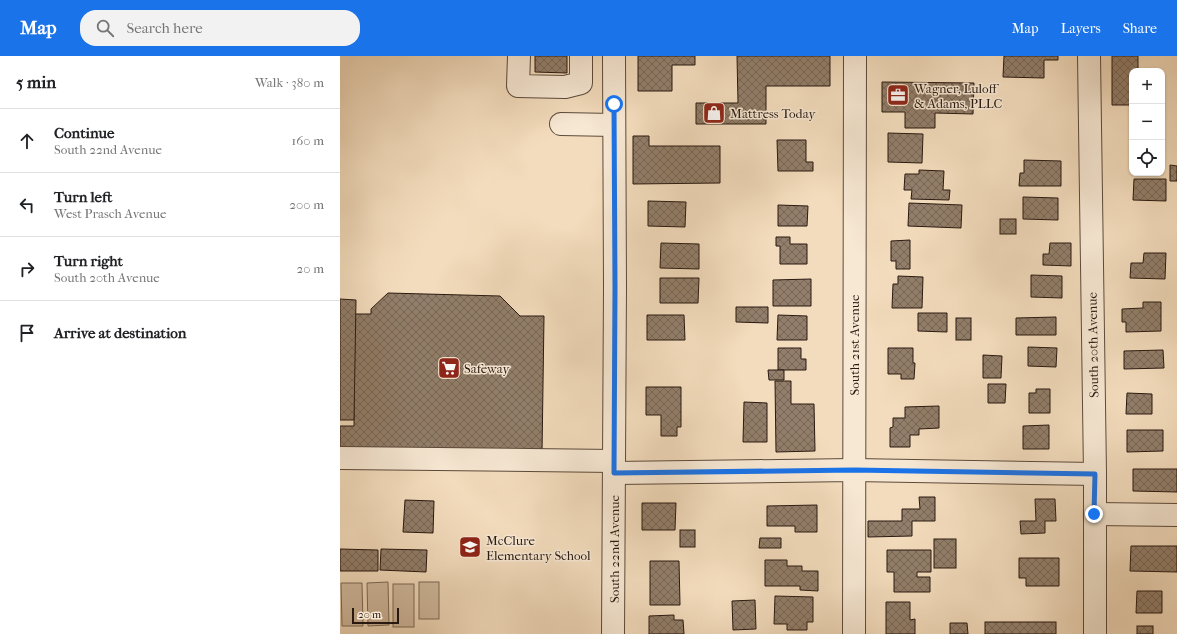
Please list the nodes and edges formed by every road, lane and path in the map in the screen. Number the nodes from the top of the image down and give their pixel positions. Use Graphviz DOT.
graph roads {
  1 [pos="518,56"];
  2 [pos="582,56"];
  3 [pos="614,56"];
  4 [pos="855,56"];
  5 [pos="1089,56"];
  6 [pos="561,124"];
  7 [pos="614,125"];
  8 [pos="340,458"];
  9 [pos="614,467"];
  10 [pos="854,470"];
  11 [pos="1095,474"];
  12 [pos="1094,514"];
  13 [pos="1177,515"];
  14 [pos="613,634"];
  15 [pos="854,634"];
  16 [pos="1095,634"];
  1 -- 2 [label="street"];
  3 -- 7 [label="street, South 22nd Avenue"];
  4 -- 10 [label="street, South 21st Avenue"];
  5 -- 11 [label="street, South 20th Avenue"];
  6 -- 7 [label="street"];
  7 -- 9 [label="street, South 22nd Avenue"];
  8 -- 9 [label="street"];
  9 -- 10 [label="street"];
  9 -- 14 [label="street, South 22nd Avenue"];
  10 -- 11 [label="street"];
  10 -- 15 [label="street, South 21st Avenue"];
  11 -- 12 [label="street, South 20th Avenue"];
  12 -- 13 [label="street"];
  12 -- 16 [label="street, South 20th Avenue"];
}
